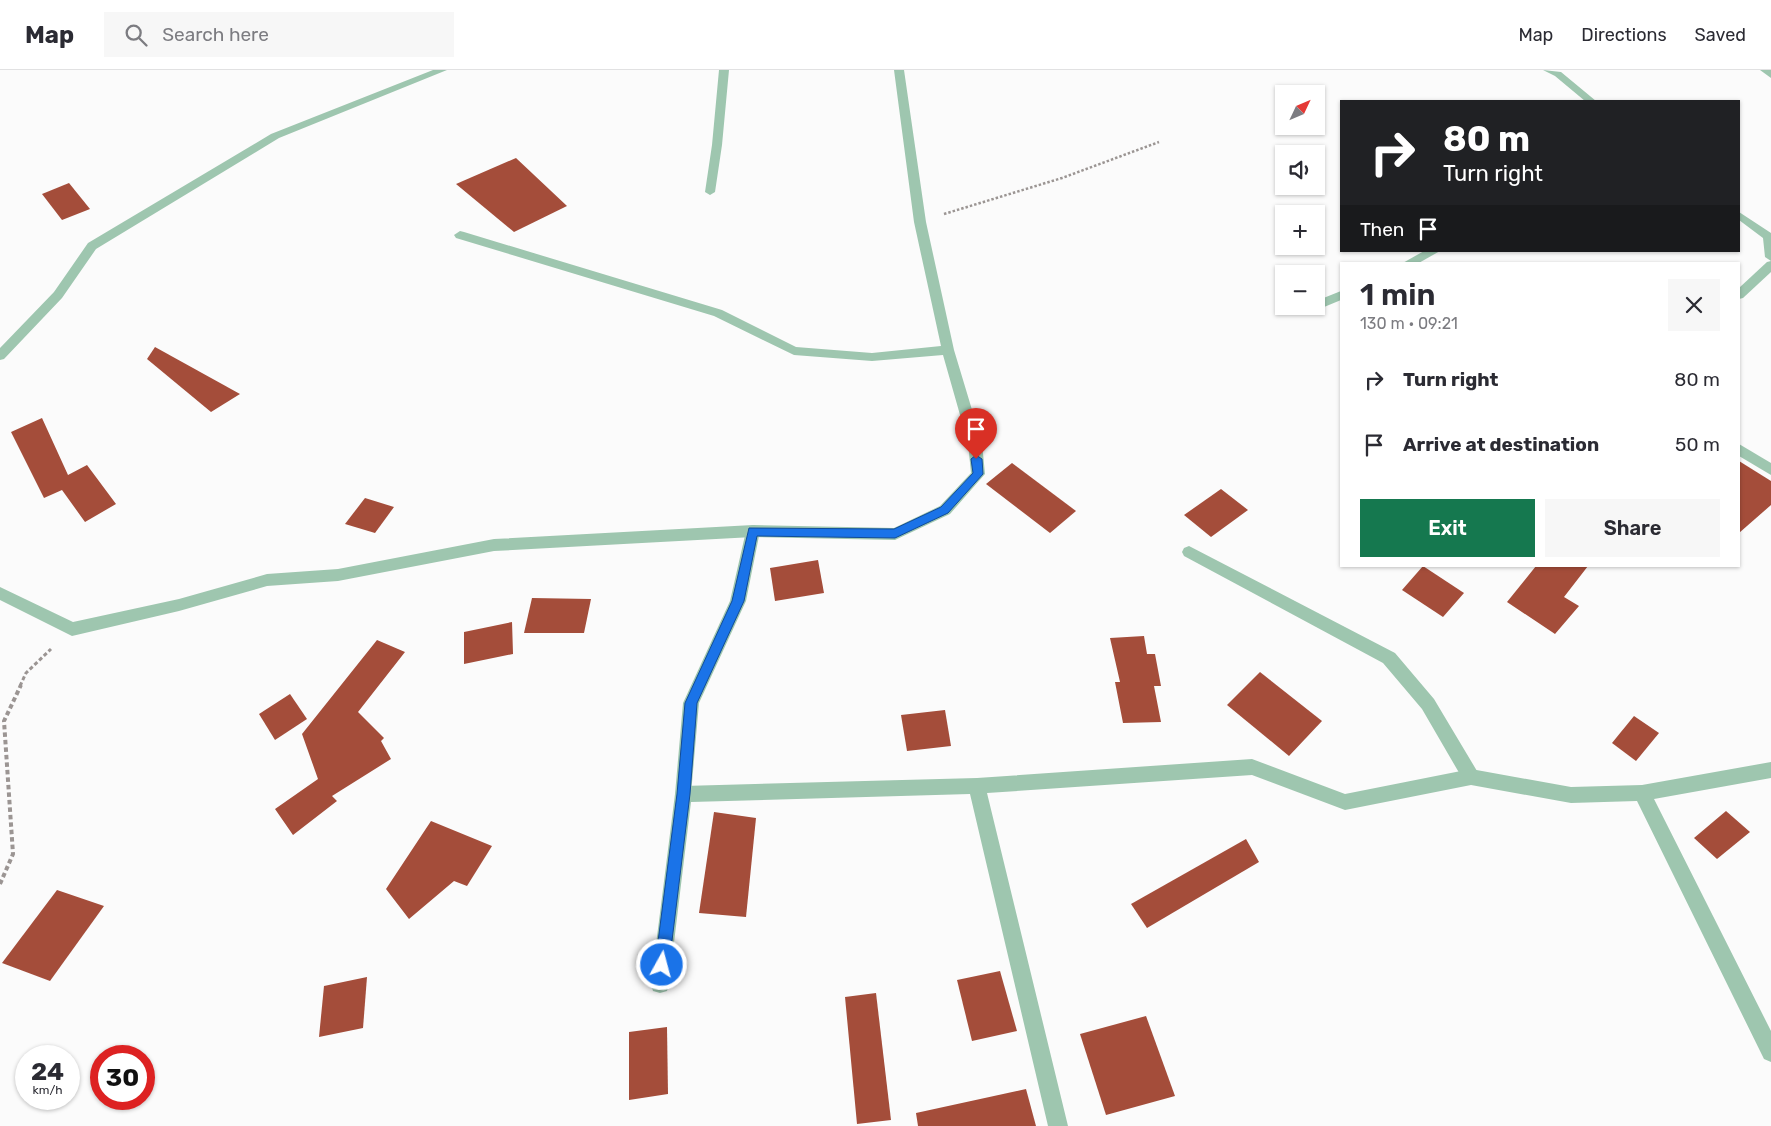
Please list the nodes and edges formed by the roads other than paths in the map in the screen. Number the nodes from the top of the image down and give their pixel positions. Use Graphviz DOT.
graph roads {
  1 [pos="442,70"];
  2 [pos="724,70"];
  3 [pos="899,70"];
  4 [pos="1548,70"];
  5 [pos="1765,70"];
  6 [pos="1771,74"];
  7 [pos="1590,100"];
  8 [pos="710,192"];
  9 [pos="1740,216"];
  10 [pos="460,235"];
  11 [pos="1432,252"];
  12 [pos="1771,257"];
  13 [pos="1411,262"];
  14 [pos="1771,265"];
  15 [pos="1740,293"];
  16 [pos="1340,295"];
  17 [pos="1325,302"];
  18 [pos="948,350"];
  19 [pos="0,356"];
  20 [pos="1740,450"];
  21 [pos="1771,470"];
  22 [pos="753,531"];
  23 [pos="1189,552"];
  24 [pos="0,593"];
  25 [pos="1771,770"];
  26 [pos="1471,777"];
  27 [pos="977,786"];
  28 [pos="1642,793"];
  29 [pos="683,794"];
  30 [pos="660,984"];
  31 [pos="1771,1052"];
  32 [pos="1058,1126"];
  1 -- 19 [label="street"];
  2 -- 8 [label="street"];
  3 -- 18 [label="street"];
  4 -- 7 [label="street"];
  5 -- 6 [label="street"];
  9 -- 12 [label="street"];
  10 -- 18 [label="street"];
  11 -- 13 [label="street"];
  14 -- 15 [label="street"];
  16 -- 17 [label="street"];
  18 -- 22 [label="street"];
  20 -- 21 [label="street"];
  22 -- 24 [label="street"];
  22 -- 29 [label="street"];
  23 -- 26 [label="street"];
  25 -- 28 [label="street"];
  26 -- 27 [label="street"];
  26 -- 28 [label="street"];
  27 -- 29 [label="street"];
  27 -- 32 [label="street"];
  28 -- 31 [label="street"];
  29 -- 30 [label="street"];
}
